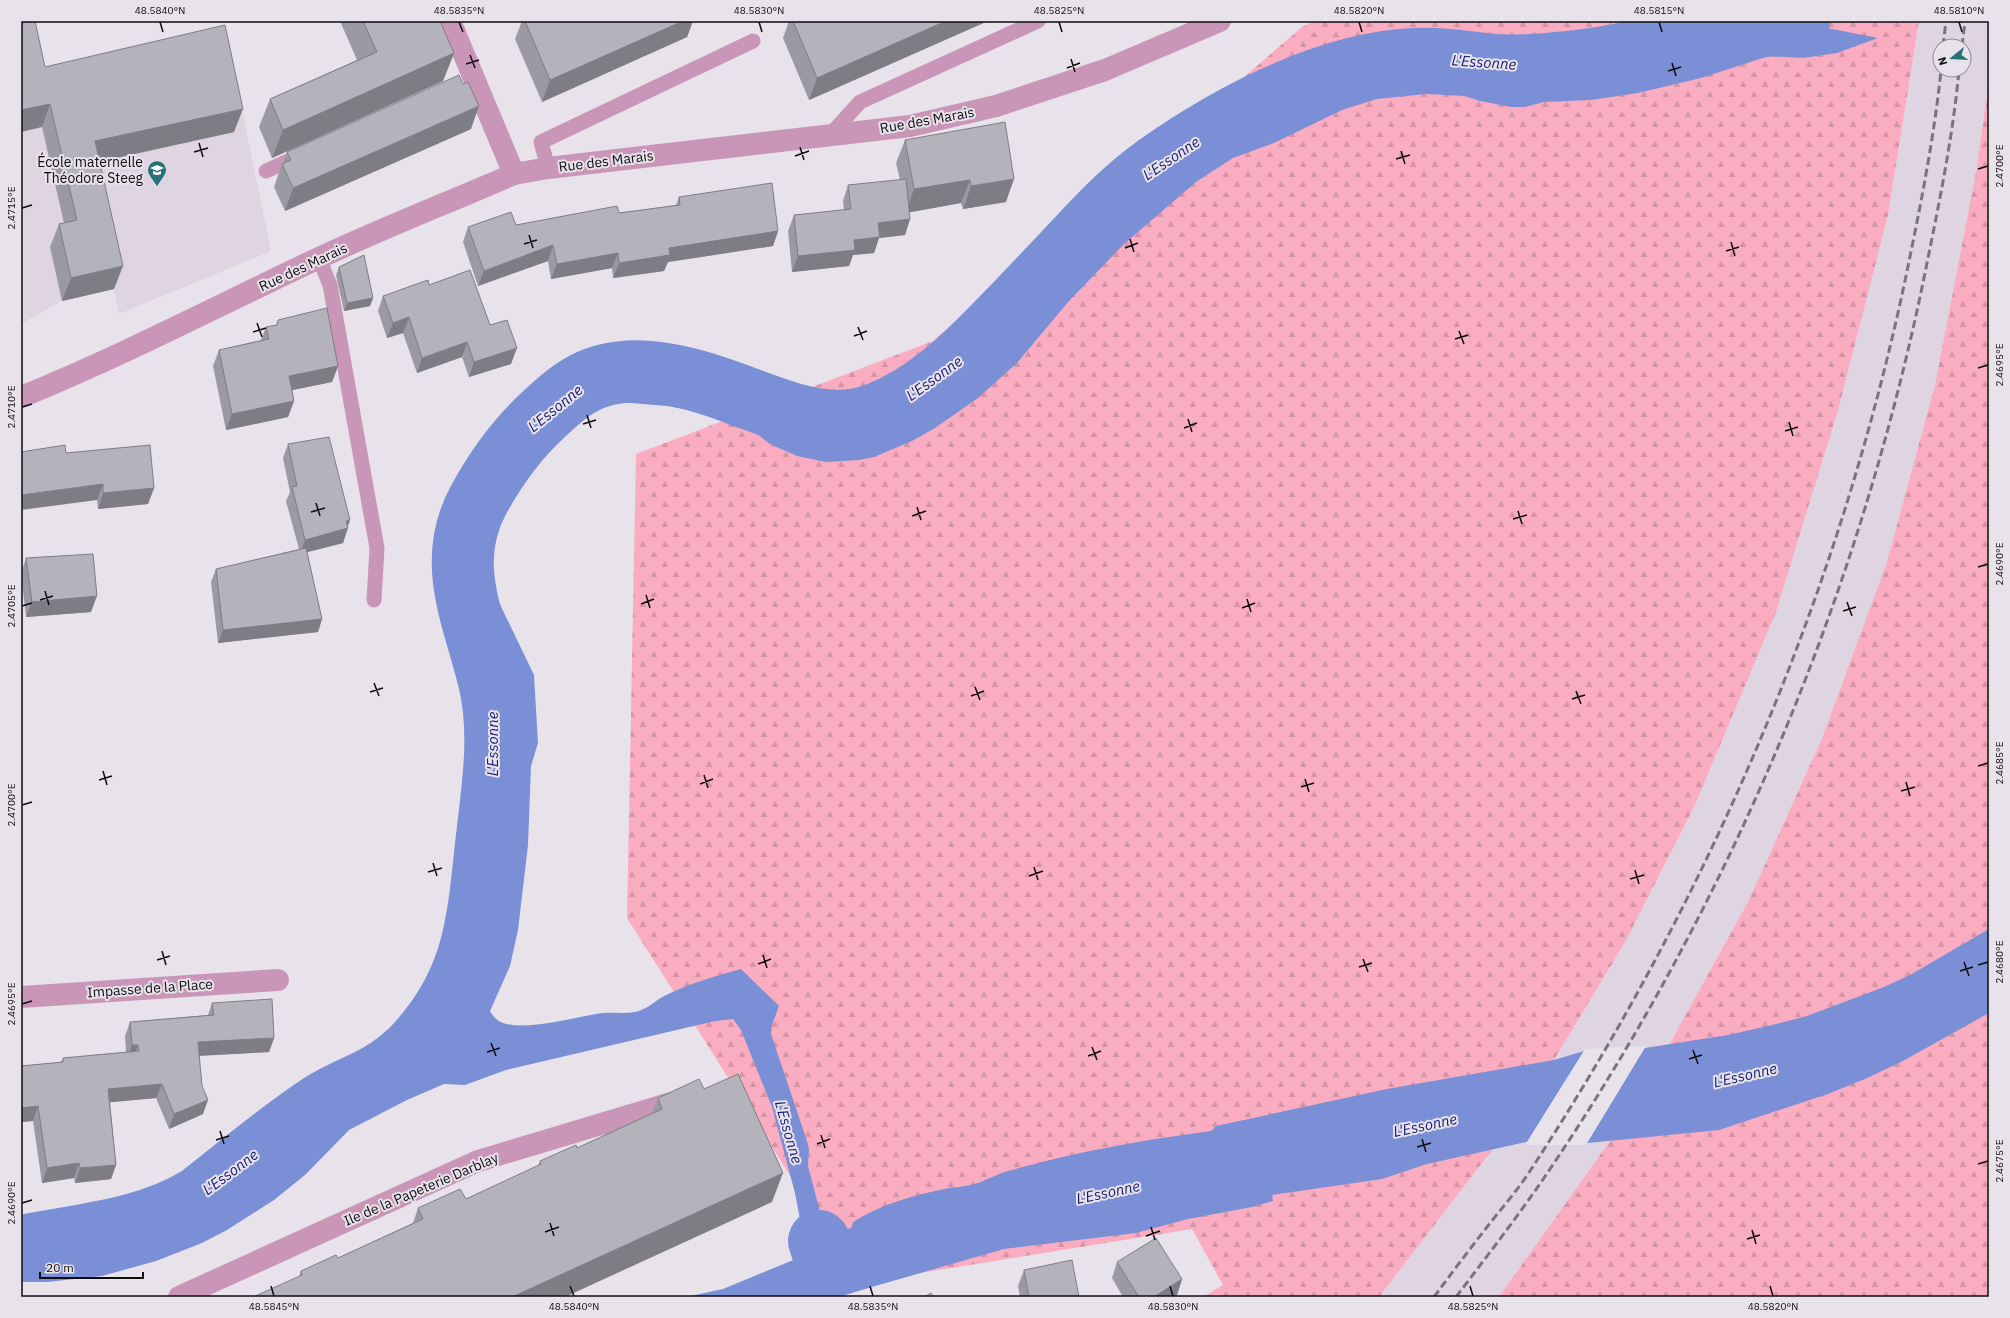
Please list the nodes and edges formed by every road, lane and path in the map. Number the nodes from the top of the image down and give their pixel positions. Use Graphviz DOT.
graph roads {
  1 [pos="450,21"];
  2 [pos="1038,21"];
  3 [pos="1220,21"];
  4 [pos="753,41"];
  5 [pos="831,134"];
  6 [pos="317,148"];
  7 [pos="548,168"];
  8 [pos="266,171"];
  9 [pos="514,174"];
  10 [pos="310,262"];
  11 [pos="21,397"];
  12 [pos="374,600"];
  13 [pos="278,980"];
  14 [pos="21,997"];
  15 [pos="671,1102"];
  16 [pos="179,1297"];
  1 -- 9 [label="street"];
  2 -- 5 [label="lane"];
  3 -- 5 [label="street, Rue des Marais"];
  4 -- 7 [label="lane"];
  5 -- 7 [label="street, Rue des Marais"];
  6 -- 8 [label="lane"];
  7 -- 9 [label="street, Rue des Marais"];
  9 -- 10 [label="street, Rue des Marais"];
  10 -- 11 [label="street, Rue des Marais"];
  10 -- 12 [label="lane"];
  13 -- 14 [label="street, Impasse de la Place"];
  15 -- 16 [label="street, Ile de la Papeterie Darblay"];
}
